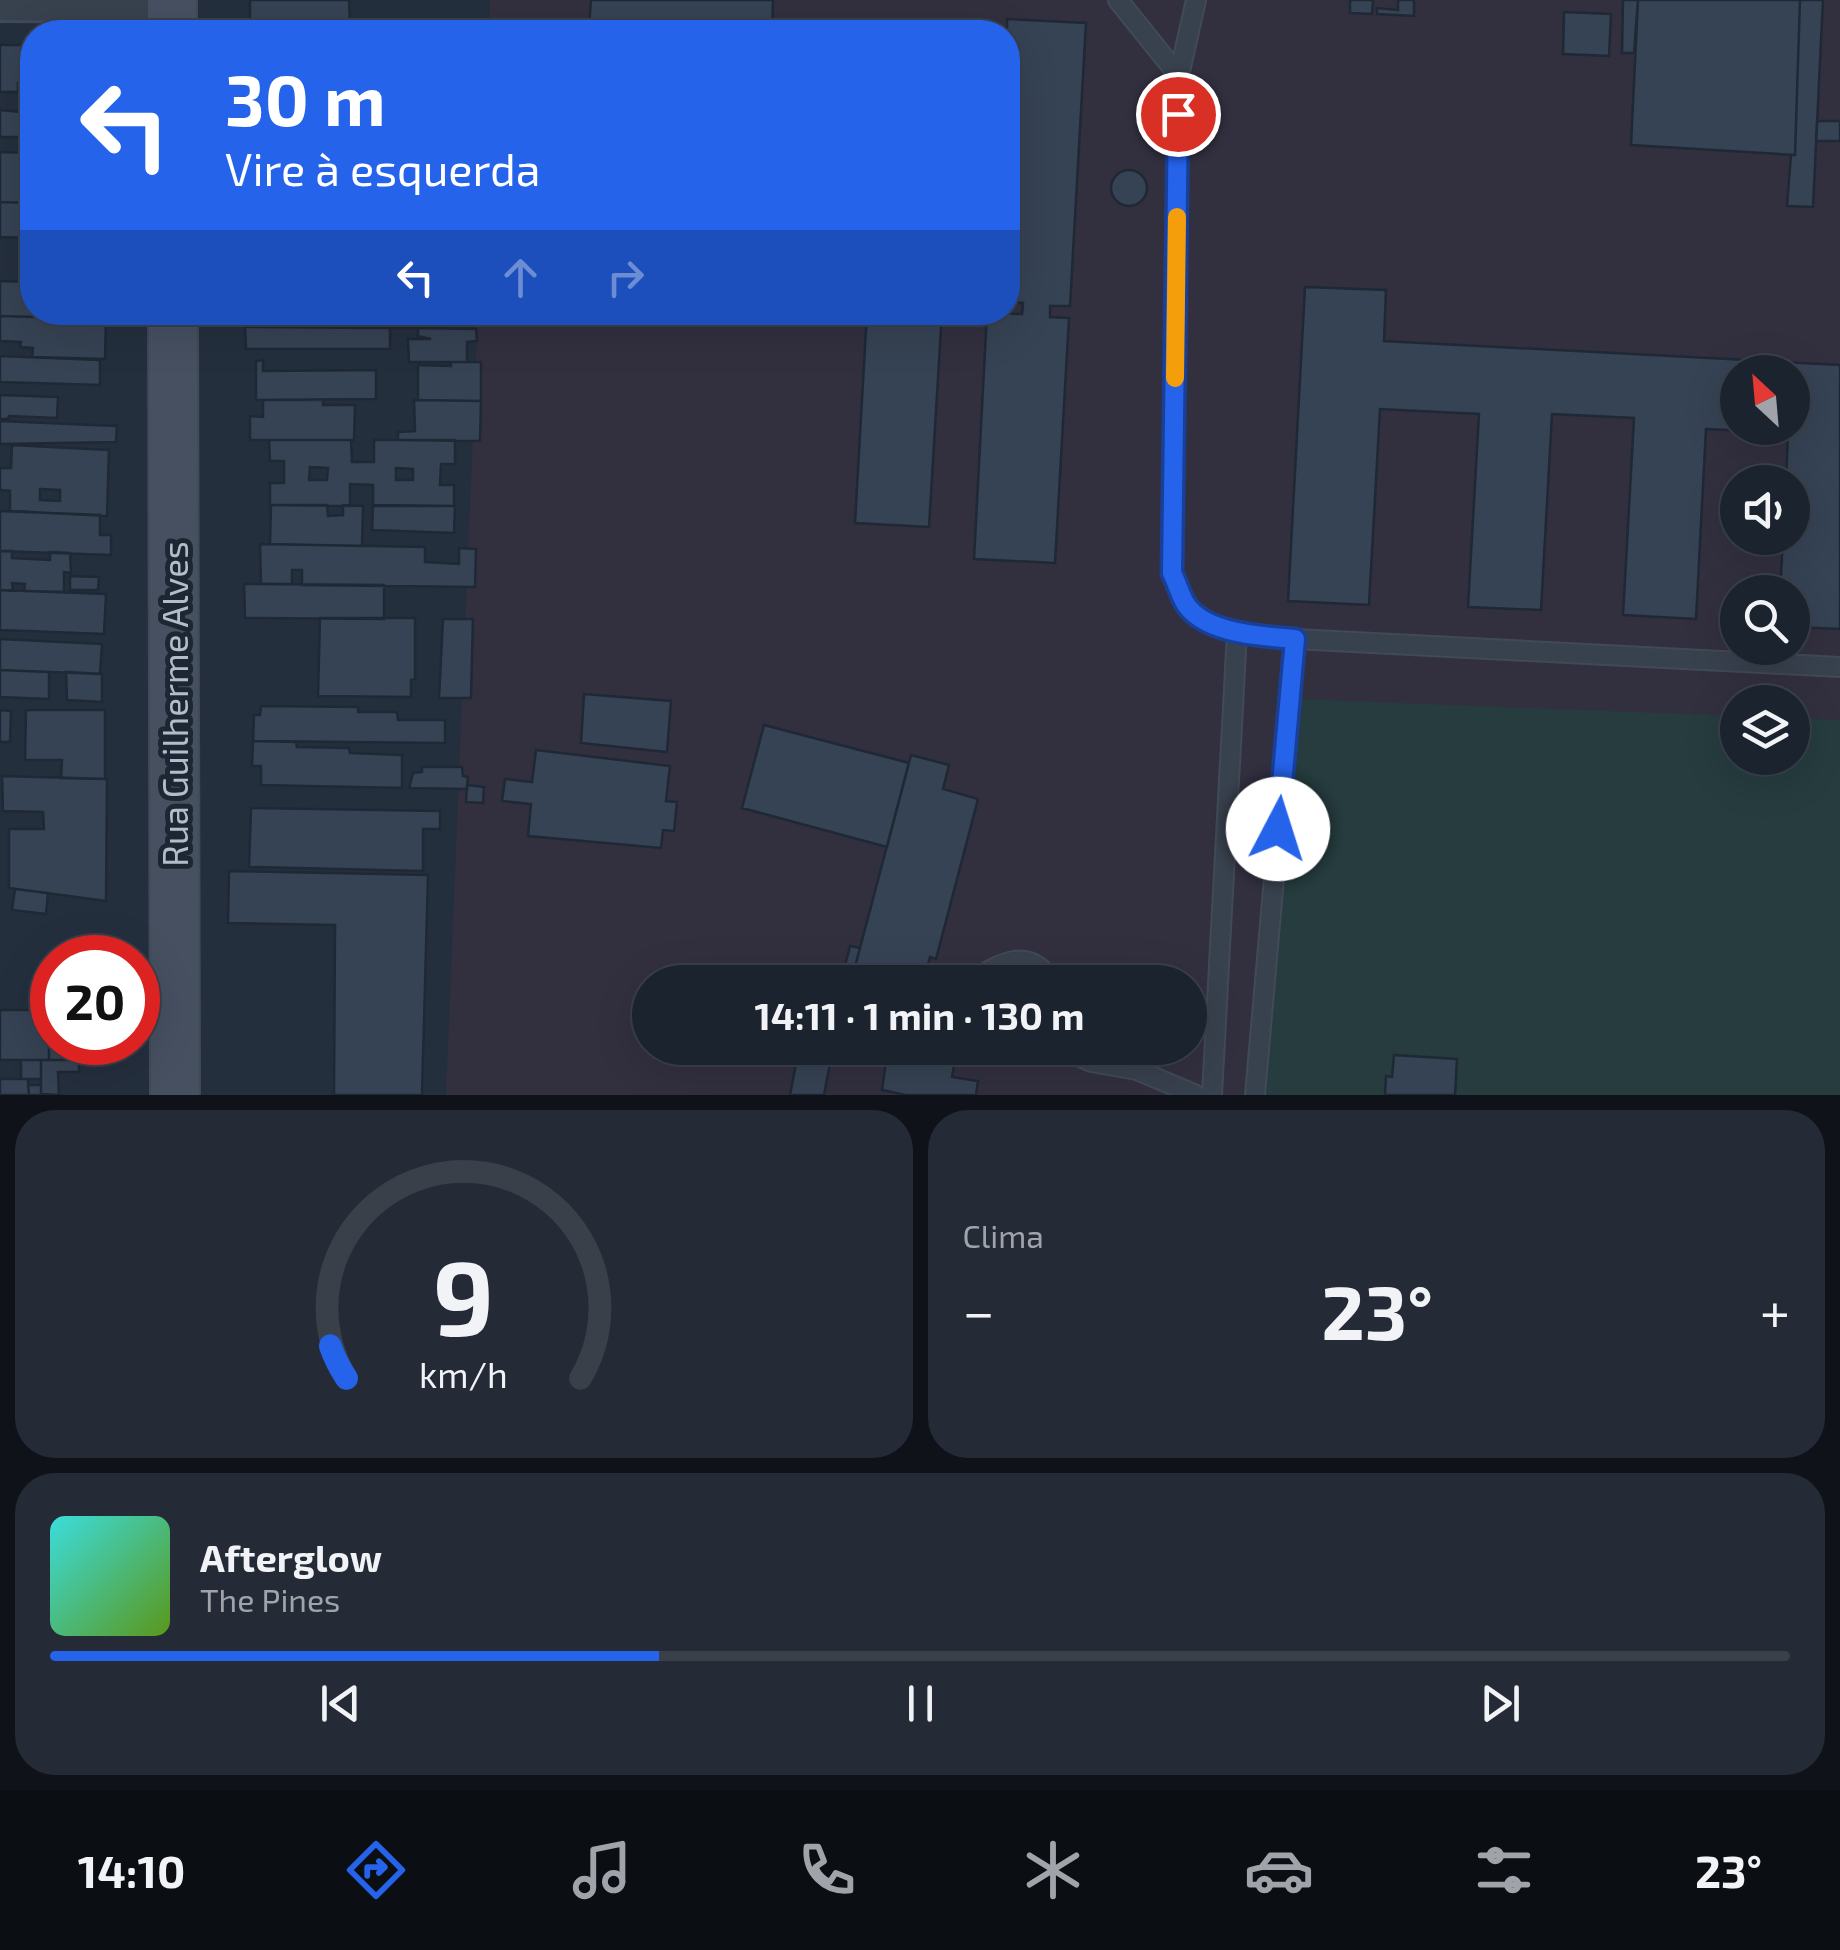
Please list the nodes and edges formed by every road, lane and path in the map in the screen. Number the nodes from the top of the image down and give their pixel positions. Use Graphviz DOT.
graph roads {
  1 [pos="1118,0"];
  2 [pos="1196,0"];
  3 [pos="0,4"];
  4 [pos="172,12"];
  5 [pos="1179,76"];
  6 [pos="173,325"];
  7 [pos="1237,633"];
  8 [pos="1295,639"];
  9 [pos="1840,667"];
  10 [pos="998,965"];
  11 [pos="1038,965"];
  12 [pos="1108,1065"];
  13 [pos="175,1095"];
  14 [pos="1196,1095"];
  15 [pos="1212,1095"];
  16 [pos="1255,1095"];
  1 -- 5 [label="lane"];
  2 -- 5 [label="lane"];
  3 -- 4 [label="street"];
  5 -- 7 [label="lane"];
  6 -- 13 [label="main road, Rua Guilherme Alves"];
  7 -- 8 [label="lane"];
  7 -- 15 [label="lane"];
  8 -- 9 [label="lane"];
  8 -- 16 [label="lane"];
  10 -- 11 [label="lane"];
  12 -- 14 [label="lane"];
}
